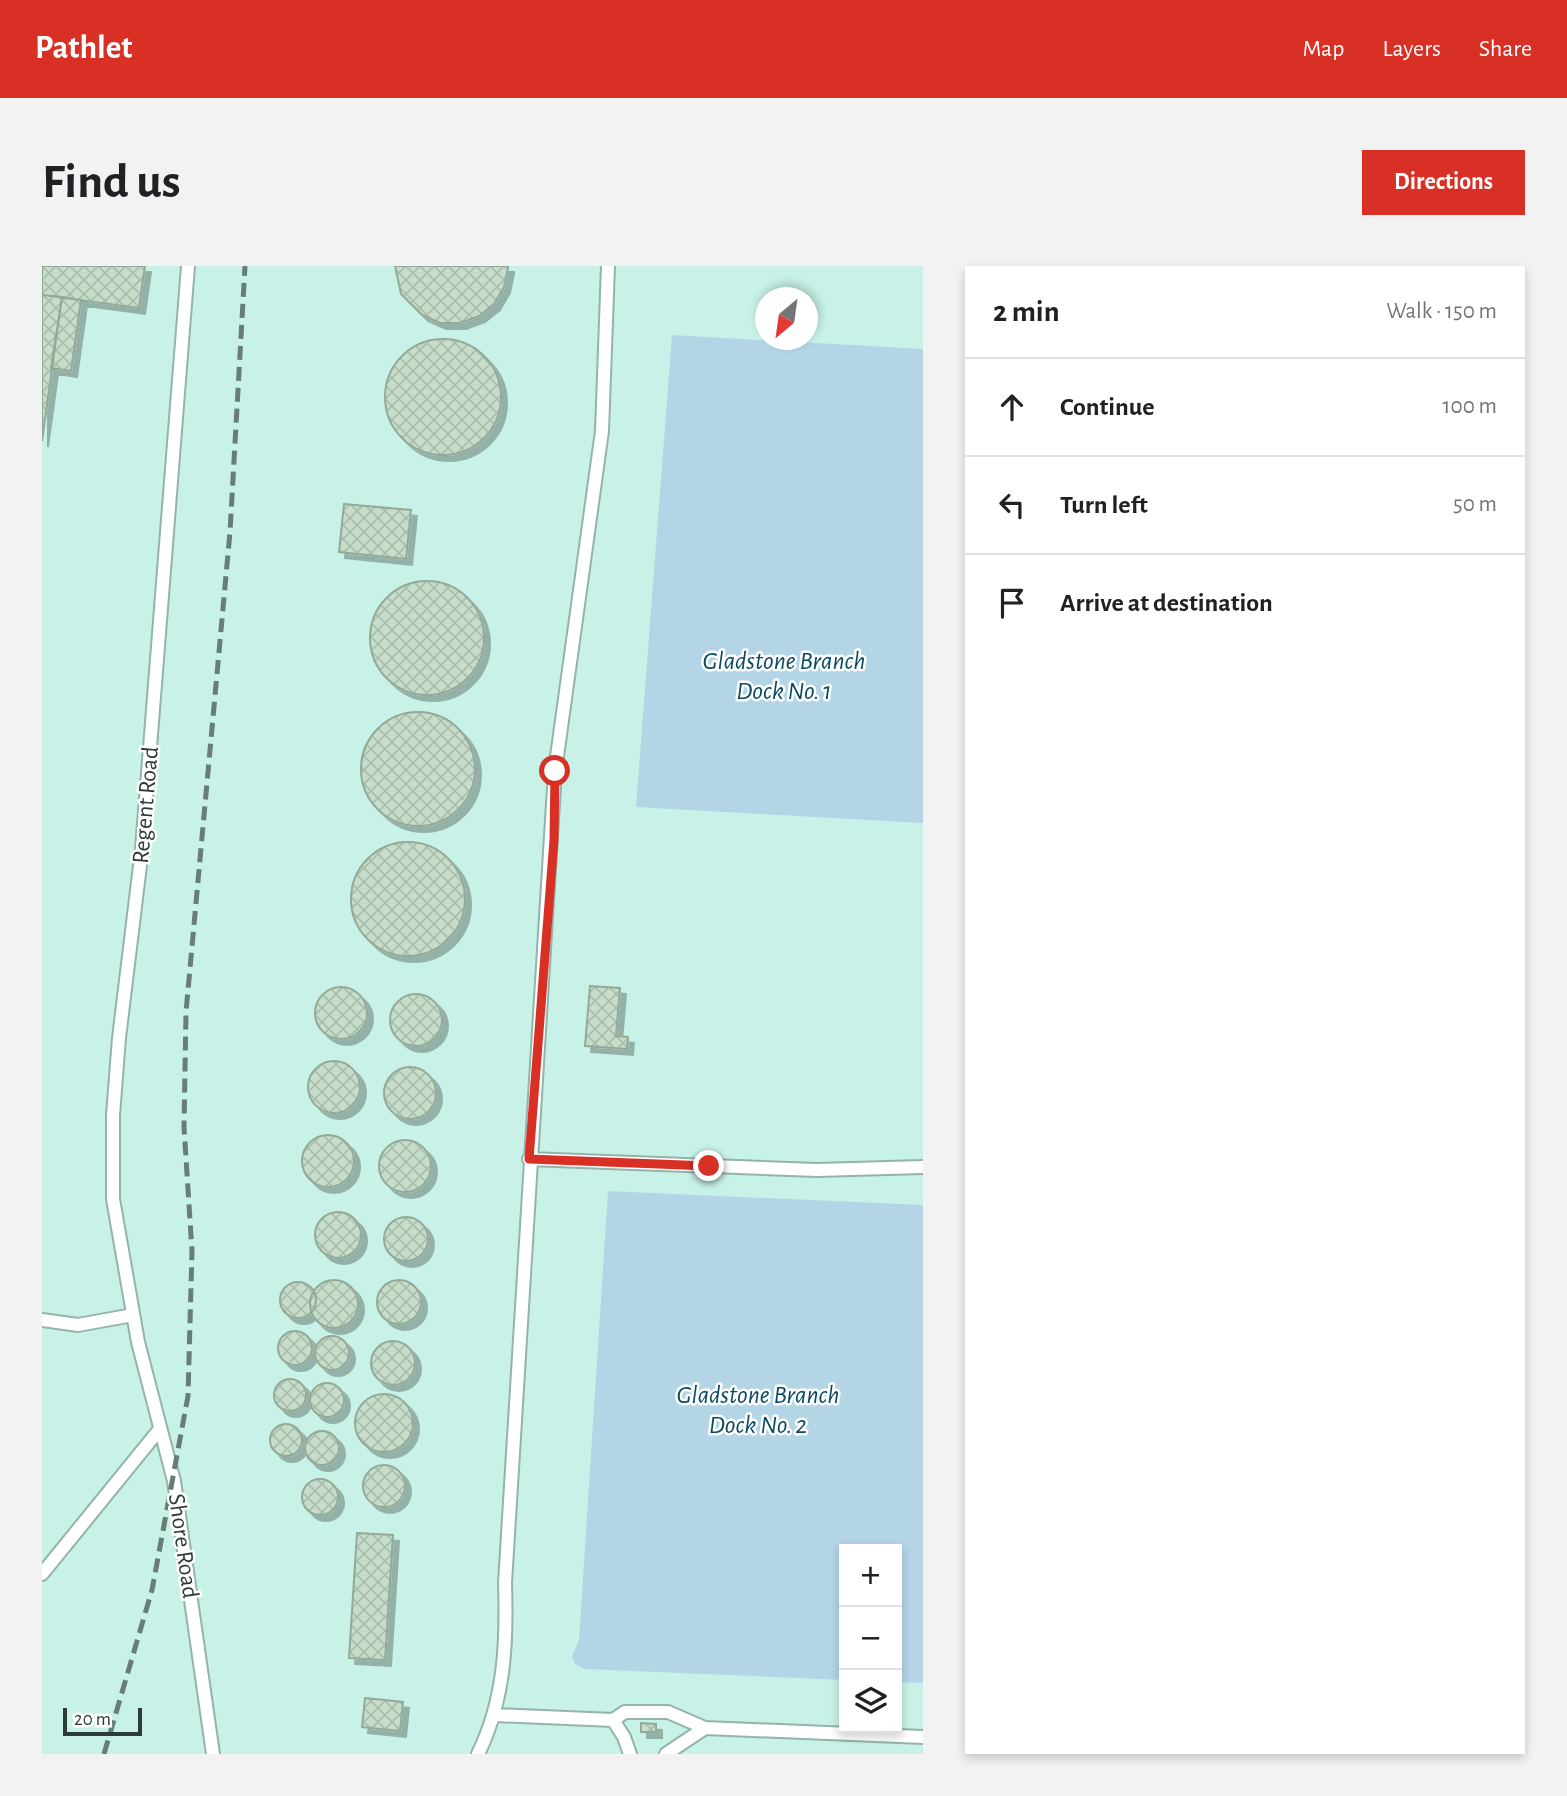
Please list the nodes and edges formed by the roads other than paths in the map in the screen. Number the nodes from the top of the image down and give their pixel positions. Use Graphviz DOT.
graph roads {
  1 [pos="188,266"];
  2 [pos="608,266"];
  3 [pos="529,1159"];
  4 [pos="923,1167"];
  5 [pos="133,1315"];
  6 [pos="42,1320"];
  7 [pos="138,1342"];
  8 [pos="159,1430"];
  9 [pos="42,1574"];
  10 [pos="494,1715"];
  11 [pos="613,1720"];
  12 [pos="705,1728"];
  13 [pos="923,1737"];
  14 [pos="213,1754"];
  15 [pos="478,1754"];
  16 [pos="630,1754"];
  17 [pos="666,1754"];
  1 -- 5 [label="lane, Regent Road"];
  2 -- 3 [label="lane"];
  3 -- 4 [label="lane"];
  3 -- 10 [label="lane"];
  5 -- 6 [label="lane"];
  5 -- 7 [label="lane, Regent Road"];
  7 -- 8 [label="lane, Shore Road"];
  8 -- 9 [label="lane"];
  8 -- 14 [label="lane, Shore Road"];
  10 -- 11 [label="lane"];
  10 -- 15 [label="lane"];
  11 -- 12 [label="lane"];
  11 -- 16 [label="lane"];
  12 -- 13 [label="lane"];
  12 -- 17 [label="lane"];
}
